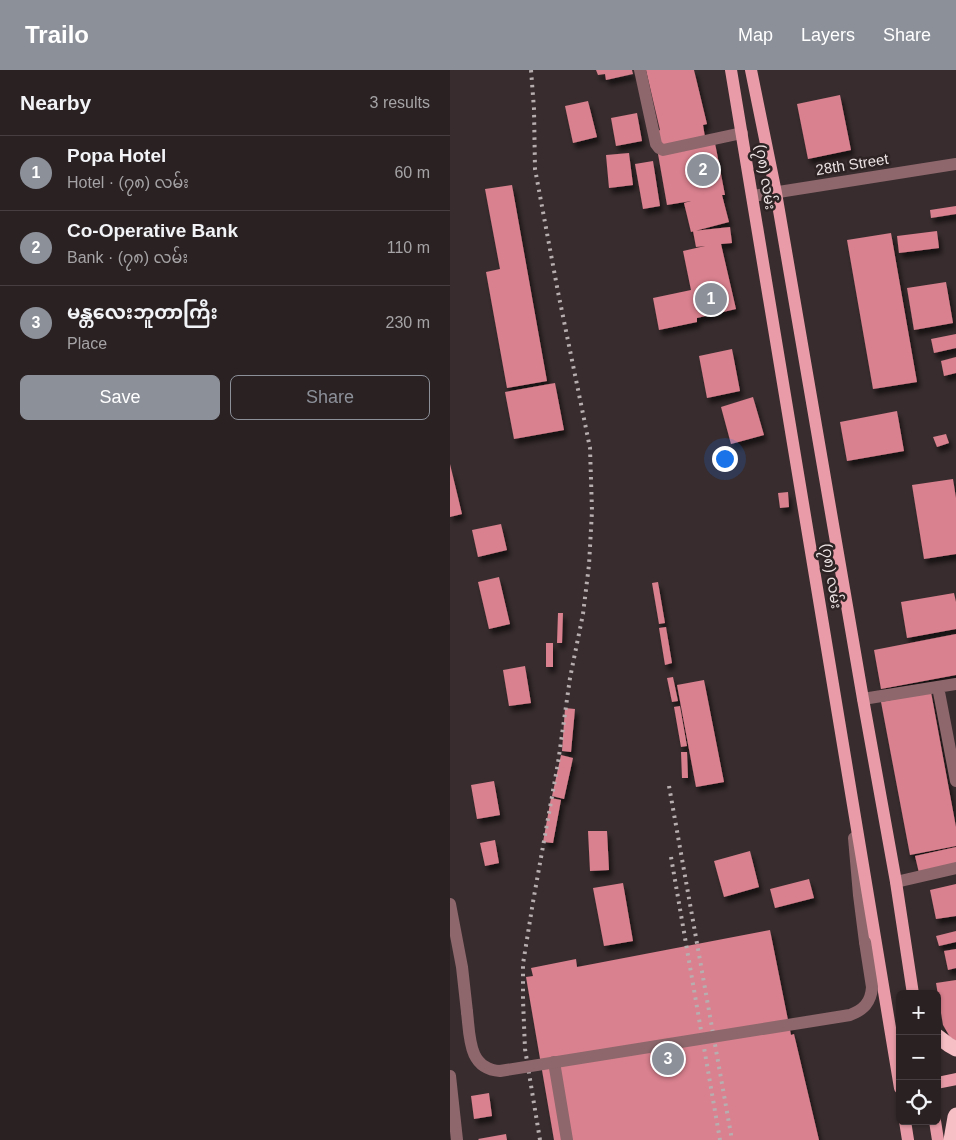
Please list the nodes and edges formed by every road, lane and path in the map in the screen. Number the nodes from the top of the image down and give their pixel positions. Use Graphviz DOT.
graph roads {
  1 [pos="640,70"];
  2 [pos="731,70"];
  3 [pos="752,70"];
  4 [pos="742,133"];
  5 [pos="956,164"];
  6 [pos="776,193"];
  7 [pos="753,196"];
  8 [pos="956,684"];
  9 [pos="938,687"];
  10 [pos="863,699"];
  11 [pos="956,781"];
  12 [pos="856,821"];
  13 [pos="956,868"];
  14 [pos="896,882"];
  15 [pos="450,904"];
  16 [pos="912,990"];
  17 [pos="941,1039"];
  18 [pos="956,1048"];
  19 [pos="554,1062"];
  20 [pos="450,1076"];
  21 [pos="956,1079"];
  22 [pos="899,1080"];
  23 [pos="941,1082"];
  24 [pos="956,1115"];
  25 [pos="906,1125"];
  26 [pos="936,1125"];
  27 [pos="457,1140"];
  28 [pos="567,1140"];
  29 [pos="908,1140"];
  30 [pos="938,1140"];
  31 [pos="951,1140"];
  1 -- 4 [label="street"];
  2 -- 4 [label="main road, (၇၈) လမ်း"];
  3 -- 6 [label="main road, (၇၈) လမ်း"];
  4 -- 7 [label="main road, (၇၈) လမ်း"];
  5 -- 6 [label="street, 28th Street"];
  6 -- 7 [label="street, 28th Street"];
  6 -- 10 [label="main road, (၇၈) လမ်း"];
  7 -- 12 [label="main road, (၇၈) လမ်း"];
  8 -- 9 [label="street"];
  9 -- 10 [label="street"];
  9 -- 11 [label="street"];
  10 -- 14 [label="main road, (၇၈) လမ်း"];
  12 -- 19 [label="street, bridge"];
  12 -- 22 [label="main road, (၇၈) လမ်း"];
  13 -- 14 [label="street"];
  14 -- 16 [label="main road, (၇၈) လမ်း"];
  15 -- 19 [label="street, bridge"];
  17 -- 18 [label="highway"];
  19 -- 28 [label="street"];
  20 -- 27 [label="street"];
  21 -- 23 [label="main road"];
  24 -- 31 [label="highway"];
  25 -- 29 [label="main road"];
  26 -- 30 [label="main road"];
}
